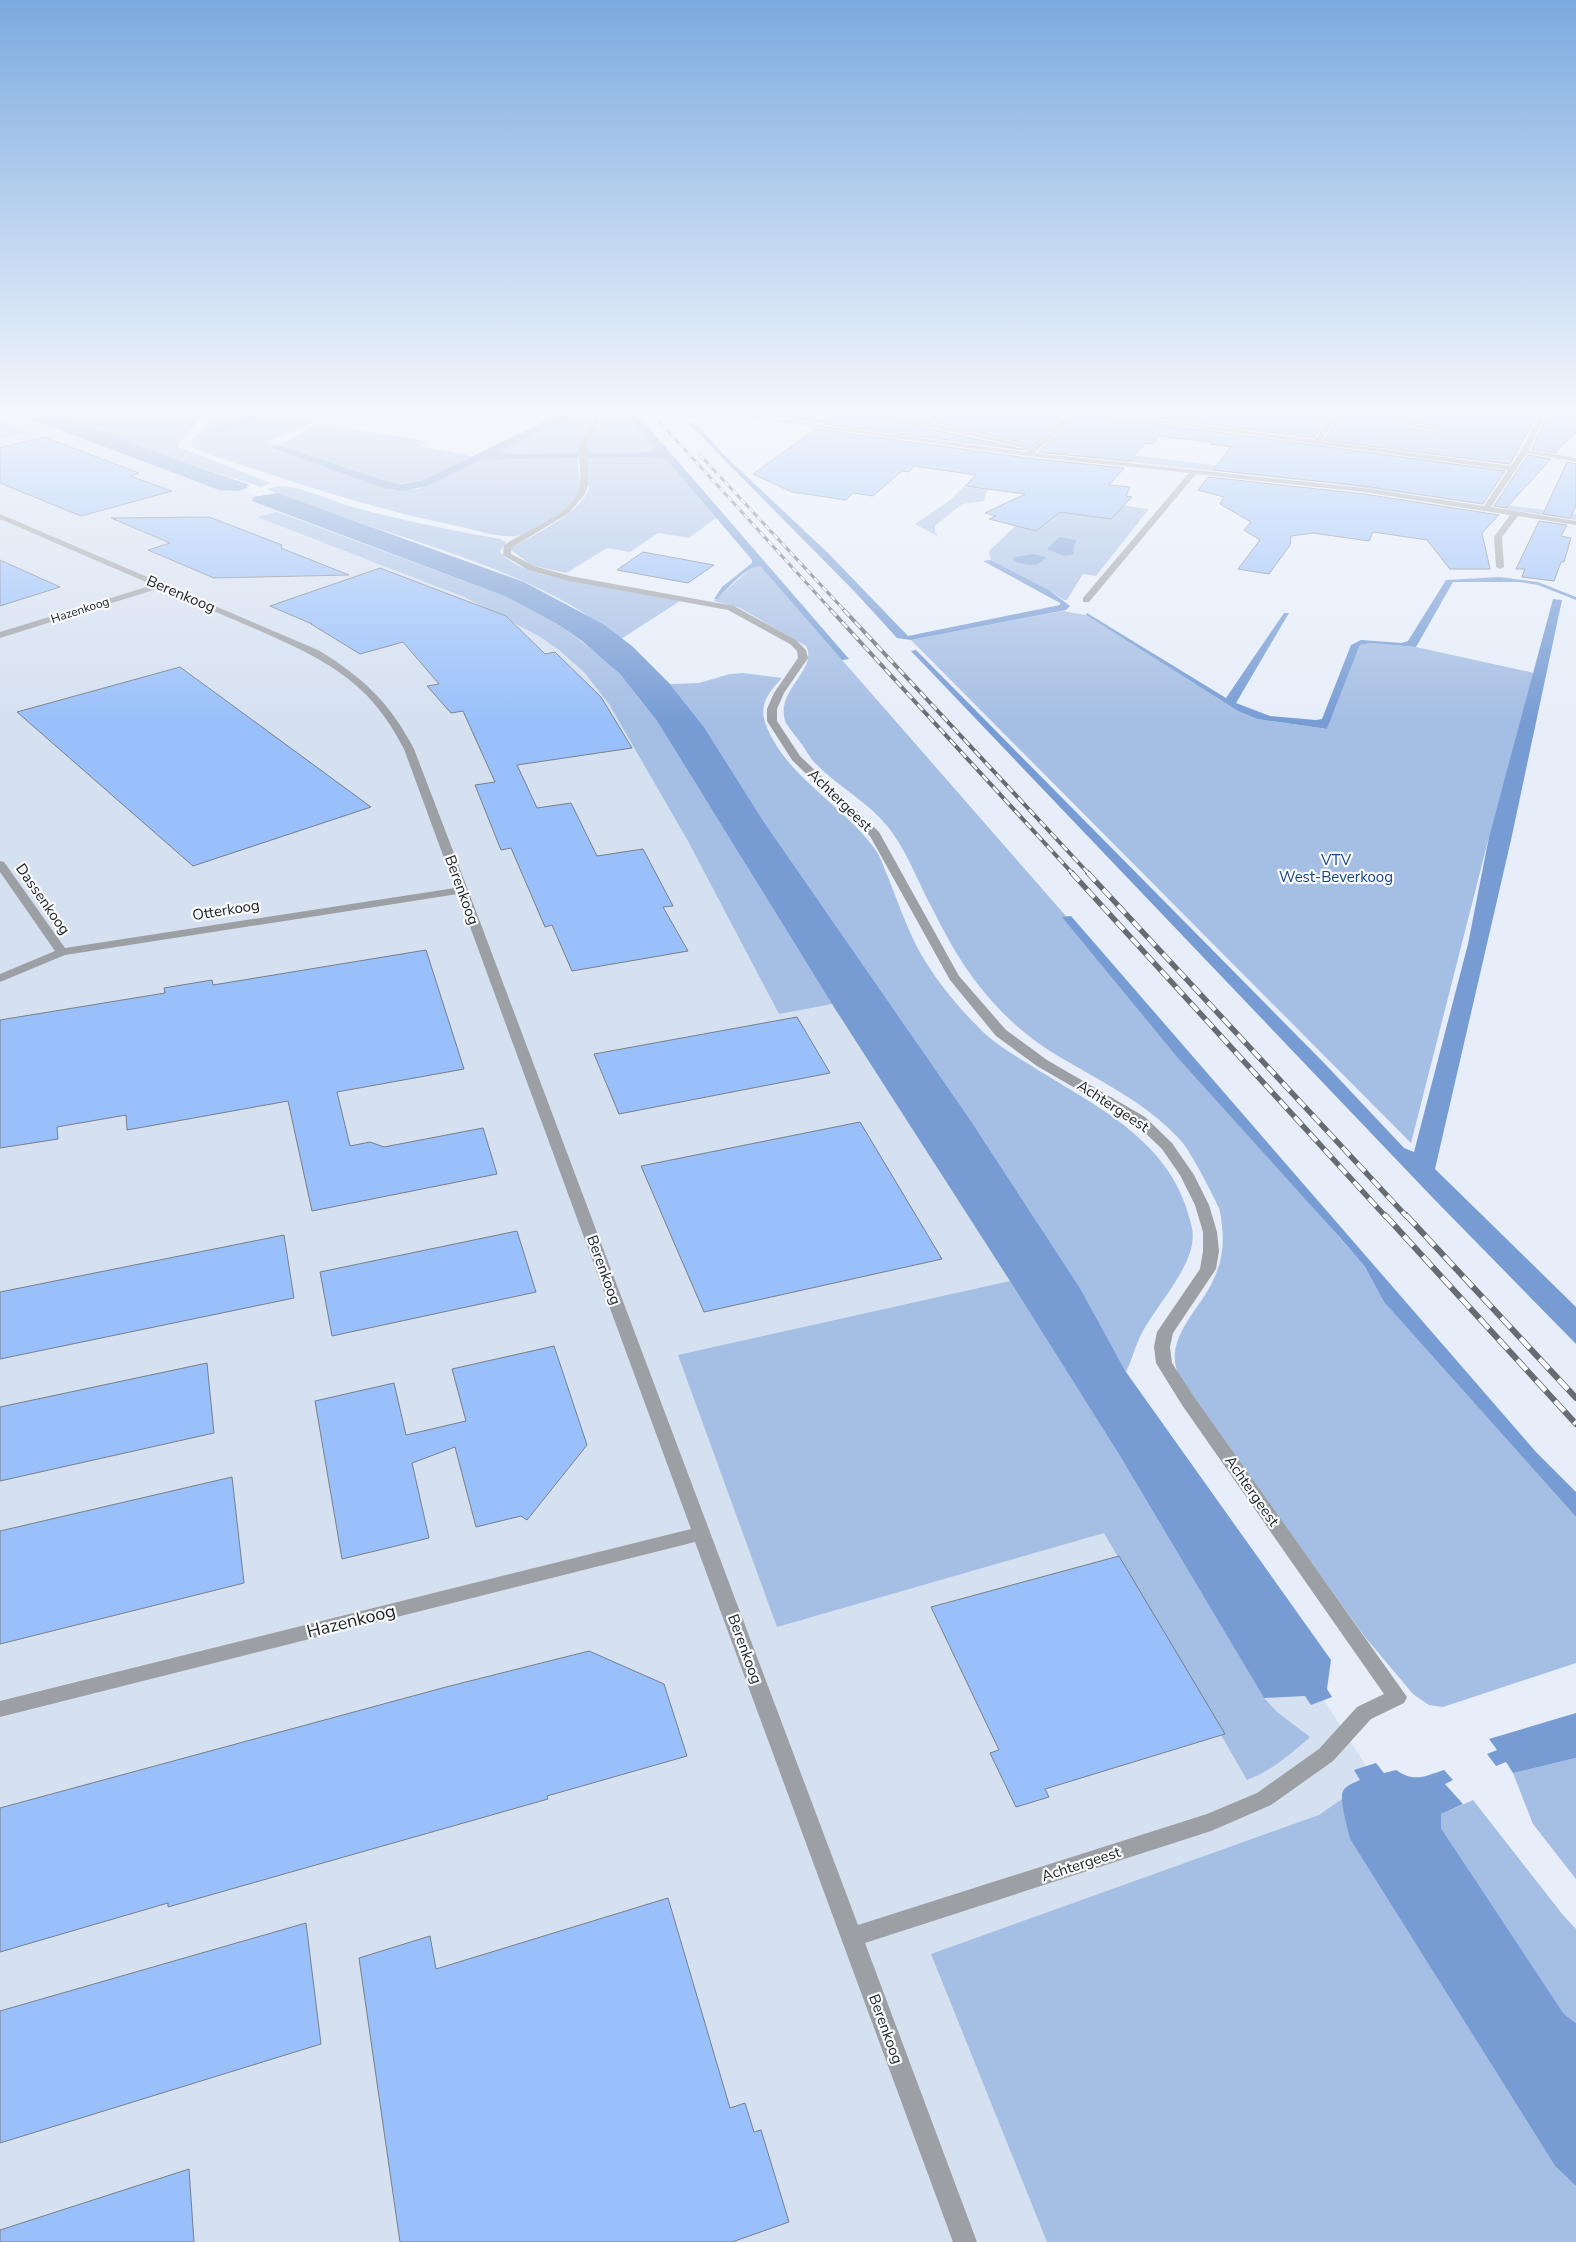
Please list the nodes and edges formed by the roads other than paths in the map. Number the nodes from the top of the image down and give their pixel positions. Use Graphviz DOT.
graph roads {
  1 [pos="564,513"];
  2 [pos="1160,513"];
  3 [pos="1516,513"];
  4 [pos="0,516"];
  5 [pos="1576,523"];
  6 [pos="1500,567"];
  7 [pos="161,584"];
  8 [pos="1086,600"];
  9 [pos="0,635"];
  10 [pos="0,864"];
  11 [pos="462,890"];
  12 [pos="62,952"];
  13 [pos="0,978"];
  14 [pos="702,1533"];
  15 [pos="0,1709"];
  16 [pos="852,1937"];
  17 [pos="965,2242"];
  1 -- 16 [label="street, Achtergeest"];
  2 -- 8 [label="street"];
  3 -- 5 [label="street"];
  3 -- 6 [label="street"];
  4 -- 7 [label="street, Berenkoog"];
  7 -- 9 [label="street, Hazenkoog"];
  7 -- 11 [label="street, Berenkoog"];
  10 -- 12 [label="street, Dassenkoog"];
  11 -- 12 [label="street, Otterkoog"];
  11 -- 14 [label="street, Berenkoog"];
  12 -- 13 [label="street, Otterkoog"];
  14 -- 15 [label="street, Hazenkoog"];
  14 -- 16 [label="street, Berenkoog"];
  16 -- 17 [label="street, Berenkoog"];
}
